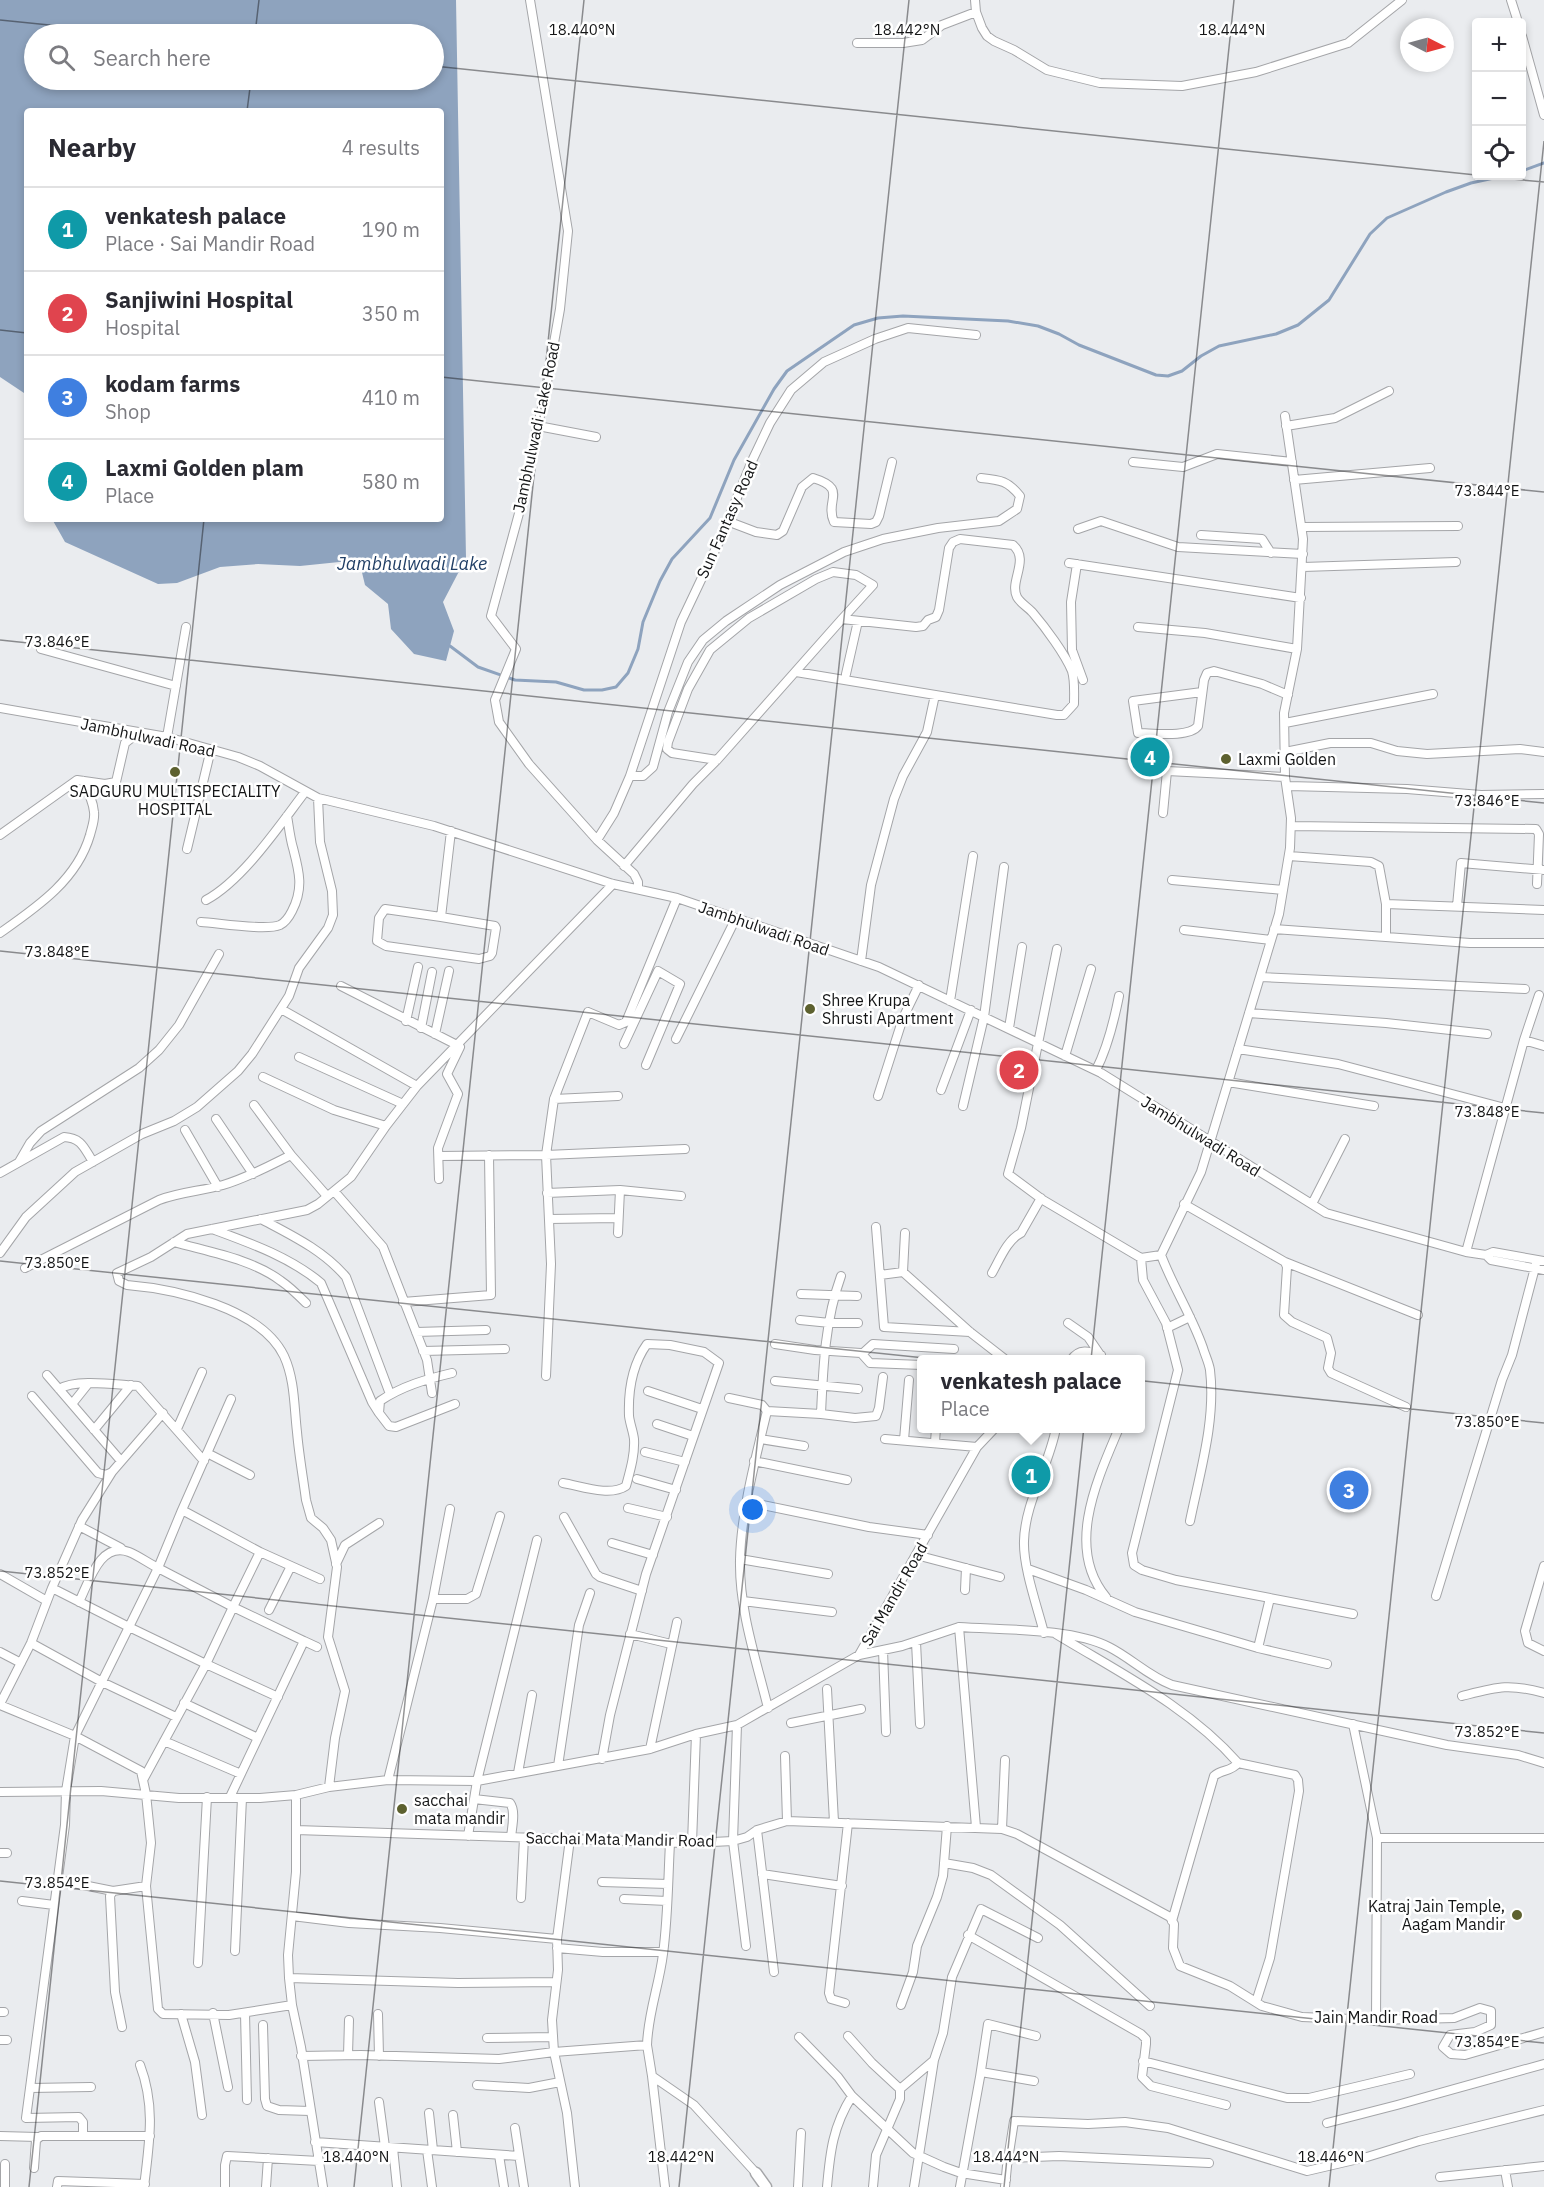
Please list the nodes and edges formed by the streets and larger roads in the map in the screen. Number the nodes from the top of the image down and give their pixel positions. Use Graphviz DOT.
graph roads {
  1 [pos="530,0"];
  2 [pos="975,0"];
  3 [pos="1401,0"];
  4 [pos="1511,0"];
  5 [pos="976,12"];
  6 [pos="1517,18"];
  7 [pos="857,43"];
  8 [pos="1526,53"];
  9 [pos="1544,115"];
  10 [pos="976,335"];
  11 [pos="1389,391"];
  12 [pos="1285,416"];
  13 [pos="538,426"];
  14 [pos="1286,426"];
  15 [pos="596,438"];
  16 [pos="892,462"];
  17 [pos="1133,462"];
  18 [pos="1292,462"];
  19 [pos="1430,468"];
  20 [pos="981,478"];
  21 [pos="1294,480"];
  22 [pos="727,521"];
  23 [pos="1458,525"];
  24 [pos="1302,527"];
  25 [pos="1077,529"];
  26 [pos="1201,535"];
  27 [pos="1271,553"];
  28 [pos="1303,554"];
  29 [pos="1456,562"];
  30 [pos="1303,567"];
  31 [pos="1301,598"];
  32 [pos="842,619"];
  33 [pos="858,621"];
  34 [pos="186,627"];
  35 [pos="1138,627"];
  36 [pos="41,649"];
  37 [pos="1297,649"];
  38 [pos="796,672"];
  39 [pos="846,674"];
  40 [pos="1083,680"];
  41 [pos="176,686"];
  42 [pos="1202,692"];
  43 [pos="1433,694"];
  44 [pos="935,695"];
  45 [pos="1288,695"];
  46 [pos="0,708"];
  47 [pos="1285,723"];
  48 [pos="138,733"];
  49 [pos="167,737"];
  50 [pos="211,749"];
  51 [pos="1286,752"];
  52 [pos="1544,752"];
  53 [pos="717,760"];
  54 [pos="630,776"];
  55 [pos="1285,777"];
  56 [pos="83,781"];
  57 [pos="1288,786"];
  58 [pos="305,792"];
  59 [pos="1544,794"];
  60 [pos="318,798"];
  61 [pos="1163,813"];
  62 [pos="287,816"];
  63 [pos="1291,826"];
  64 [pos="451,831"];
  65 [pos="0,836"];
  66 [pos="597,840"];
  67 [pos="187,849"];
  68 [pos="973,856"];
  69 [pos="1289,856"];
  70 [pos="624,866"];
  71 [pos="1004,867"];
  72 [pos="1541,869"];
  73 [pos="1172,880"];
  74 [pos="613,884"];
  75 [pos="1538,884"];
  76 [pos="638,889"];
  77 [pos="1283,890"];
  78 [pos="677,898"];
  79 [pos="206,900"];
  80 [pos="1386,904"];
  81 [pos="1457,906"];
  82 [pos="1544,910"];
  83 [pos="441,917"];
  84 [pos="736,918"];
  85 [pos="201,922"];
  86 [pos="1274,929"];
  87 [pos="1184,930"];
  88 [pos="0,933"];
  89 [pos="1386,937"];
  90 [pos="1271,940"];
  91 [pos="1544,943"];
  92 [pos="1022,947"];
  93 [pos="1057,949"];
  94 [pos="219,954"];
  95 [pos="861,961"];
  96 [pos="650,964"];
  97 [pos="418,967"];
  98 [pos="1090,969"];
  99 [pos="449,971"];
  100 [pos="657,971"];
  101 [pos="432,972"];
  102 [pos="1260,977"];
  103 [pos="919,985"];
  104 [pos="341,986"];
  105 [pos="1525,989"];
  106 [pos="1539,995"];
  107 [pos="1119,996"];
  108 [pos="950,1001"];
  109 [pos="281,1009"];
  110 [pos="971,1010"];
  111 [pos="1249,1012"];
  112 [pos="984,1017"];
  113 [pos="406,1021"];
  114 [pos="421,1028"];
  115 [pos="1009,1028"];
  116 [pos="435,1034"];
  117 [pos="1487,1034"];
  118 [pos="676,1039"];
  119 [pos="1524,1040"];
  120 [pos="1037,1042"];
  121 [pos="624,1044"];
  122 [pos="457,1045"];
  123 [pos="1544,1046"];
  124 [pos="1238,1049"];
  125 [pos="1065,1056"];
  126 [pos="299,1057"];
  127 [pos="646,1065"];
  128 [pos="1096,1070"];
  129 [pos="263,1077"];
  130 [pos="1228,1082"];
  131 [pos="417,1086"];
  132 [pos="941,1090"];
  133 [pos="618,1096"];
  134 [pos="879,1096"];
  135 [pos="554,1099"];
  136 [pos="403,1104"];
  137 [pos="254,1106"];
  138 [pos="963,1106"];
  139 [pos="1374,1106"];
  140 [pos="1505,1108"];
  141 [pos="216,1119"];
  142 [pos="386,1126"];
  143 [pos="185,1130"];
  144 [pos="1345,1139"];
  145 [pos="1210,1142"];
  146 [pos="685,1149"];
  147 [pos="291,1155"];
  148 [pos="489,1155"];
  149 [pos="546,1155"];
  150 [pos="439,1156"];
  151 [pos="19,1162"];
  152 [pos="93,1162"];
  153 [pos="0,1173"];
  154 [pos="253,1174"];
  155 [pos="439,1179"];
  156 [pos="218,1186"];
  157 [pos="620,1190"];
  158 [pos="331,1193"];
  159 [pos="547,1193"];
  160 [pos="681,1196"];
  161 [pos="1041,1198"];
  162 [pos="1184,1204"];
  163 [pos="1312,1204"];
  164 [pos="617,1218"];
  165 [pos="261,1219"];
  166 [pos="549,1219"];
  167 [pos="876,1227"];
  168 [pos="212,1228"];
  169 [pos="618,1233"];
  170 [pos="905,1233"];
  171 [pos="174,1242"];
  172 [pos="1466,1252"];
  173 [pos="0,1253"];
  174 [pos="1161,1255"];
  175 [pos="1141,1258"];
  176 [pos="1285,1262"];
  177 [pos="1540,1265"];
  178 [pos="25,1268"];
  179 [pos="903,1272"];
  180 [pos="992,1272"];
  181 [pos="880,1275"];
  182 [pos="841,1276"];
  183 [pos="801,1294"];
  184 [pos="834,1296"];
  185 [pos="857,1296"];
  186 [pos="403,1302"];
  187 [pos="306,1303"];
  188 [pos="1418,1316"];
  189 [pos="1190,1317"];
  190 [pos="800,1320"];
  191 [pos="830,1323"];
  192 [pos="858,1323"];
  193 [pos="1068,1323"];
  194 [pos="1167,1328"];
  195 [pos="486,1330"];
  196 [pos="416,1332"];
  197 [pos="970,1332"];
  198 [pos="775,1344"];
  199 [pos="505,1349"];
  200 [pos="954,1349"];
  201 [pos="824,1351"];
  202 [pos="423,1352"];
  203 [pos="862,1354"];
  204 [pos="1001,1355"];
  205 [pos="1075,1355"];
  206 [pos="1094,1355"];
  207 [pos="1102,1355"];
  208 [pos="917,1365"];
  209 [pos="202,1372"];
  210 [pos="452,1373"];
  211 [pos="47,1376"];
  212 [pos="546,1376"];
  213 [pos="883,1377"];
  214 [pos="430,1379"];
  215 [pos="909,1380"];
  216 [pos="775,1381"];
  217 [pos="88,1384"];
  218 [pos="823,1384"];
  219 [pos="130,1385"];
  220 [pos="59,1389"];
  221 [pos="858,1389"];
  222 [pos="648,1391"];
  223 [pos="432,1393"];
  224 [pos="390,1394"];
  225 [pos="32,1396"];
  226 [pos="729,1398"];
  227 [pos="231,1399"];
  228 [pos="72,1404"];
  229 [pos="455,1404"];
  230 [pos="1406,1407"];
  231 [pos="702,1409"];
  232 [pos="767,1411"];
  233 [pos="163,1413"];
  234 [pos="380,1413"];
  235 [pos="821,1414"];
  236 [pos="657,1424"];
  237 [pos="177,1429"];
  238 [pos="94,1430"];
  239 [pos="936,1433"];
  240 [pos="990,1433"];
  241 [pos="1055,1433"];
  242 [pos="1117,1433"];
  243 [pos="693,1436"];
  244 [pos="885,1438"];
  245 [pos="760,1439"];
  246 [pos="904,1440"];
  247 [pos="935,1442"];
  248 [pos="804,1446"];
  249 [pos="977,1447"];
  250 [pos="645,1452"];
  251 [pos="206,1457"];
  252 [pos="121,1461"];
  253 [pos="754,1461"];
  254 [pos="685,1462"];
  255 [pos="112,1472"];
  256 [pos="250,1475"];
  257 [pos="638,1479"];
  258 [pos="847,1480"];
  259 [pos="563,1483"];
  260 [pos="676,1490"];
  261 [pos="748,1502"];
  262 [pos="628,1508"];
  263 [pos="450,1509"];
  264 [pos="182,1510"];
  265 [pos="500,1516"];
  266 [pos="564,1517"];
  267 [pos="667,1517"];
  268 [pos="1190,1521"];
  269 [pos="379,1523"];
  270 [pos="79,1526"];
  271 [pos="928,1535"];
  272 [pos="537,1540"];
  273 [pos="612,1543"];
  274 [pos="127,1551"];
  275 [pos="260,1552"];
  276 [pos="653,1555"];
  277 [pos="916,1555"];
  278 [pos="740,1560"];
  279 [pos="336,1563"];
  280 [pos="291,1566"];
  281 [pos="1544,1566"];
  282 [pos="158,1568"];
  283 [pos="966,1568"];
  284 [pos="1028,1569"];
  285 [pos="0,1574"];
  286 [pos="828,1574"];
  287 [pos="1000,1577"];
  288 [pos="320,1579"];
  289 [pos="52,1588"];
  290 [pos="965,1590"];
  291 [pos="642,1591"];
  292 [pos="590,1593"];
  293 [pos="1436,1596"];
  294 [pos="1270,1598"];
  295 [pos="433,1599"];
  296 [pos="1107,1599"];
  297 [pos="47,1601"];
  298 [pos="743,1601"];
  299 [pos="79,1602"];
  300 [pos="233,1607"];
  301 [pos="269,1610"];
  302 [pos="832,1612"];
  303 [pos="1353,1614"];
  304 [pos="677,1622"];
  305 [pos="129,1627"];
  306 [pos="959,1627"];
  307 [pos="1044,1633"];
  308 [pos="1056,1633"];
  309 [pos="630,1634"];
  310 [pos="304,1641"];
  311 [pos="916,1642"];
  312 [pos="31,1643"];
  313 [pos="671,1644"];
  314 [pos="317,1647"];
  315 [pos="1258,1648"];
  316 [pos="883,1650"];
  317 [pos="1544,1651"];
  318 [pos="0,1652"];
  319 [pos="859,1655"];
  320 [pos="21,1663"];
  321 [pos="206,1664"];
  322 [pos="1327,1664"];
  323 [pos="102,1682"];
  324 [pos="827,1689"];
  325 [pos="1544,1693"];
  326 [pos="532,1695"];
  327 [pos="1462,1696"];
  328 [pos="278,1697"];
  329 [pos="184,1703"];
  330 [pos="0,1705"];
  331 [pos="768,1708"];
  332 [pos="861,1709"];
  333 [pos="830,1714"];
  334 [pos="176,1717"];
  335 [pos="791,1723"];
  336 [pos="920,1724"];
  337 [pos="1353,1724"];
  338 [pos="737,1725"];
  339 [pos="886,1732"];
  340 [pos="696,1734"];
  341 [pos="75,1736"];
  342 [pos="258,1738"];
  343 [pos="164,1740"];
  344 [pos="650,1749"];
  345 [pos="785,1756"];
  346 [pos="602,1759"];
  347 [pos="1005,1760"];
  348 [pos="1238,1763"];
  349 [pos="1544,1763"];
  350 [pos="558,1766"];
  351 [pos="518,1773"];
  352 [pos="241,1774"];
  353 [pos="143,1780"];
  354 [pos="388,1780"];
  355 [pos="477,1782"];
  356 [pos="329,1787"];
  357 [pos="66,1791"];
  358 [pos="0,1792"];
  359 [pos="146,1794"];
  360 [pos="296,1795"];
  361 [pos="207,1797"];
  362 [pos="230,1797"];
  363 [pos="242,1798"];
  364 [pos="474,1798"];
  365 [pos="787,1821"];
  366 [pos="834,1822"];
  367 [pos="848,1822"];
  368 [pos="947,1826"];
  369 [pos="976,1827"];
  370 [pos="1002,1828"];
  371 [pos="296,1830"];
  372 [pos="757,1830"];
  373 [pos="468,1836"];
  374 [pos="511,1837"];
  375 [pos="525,1838"];
  376 [pos="1377,1838"];
  377 [pos="1544,1838"];
  378 [pos="570,1839"];
  379 [pos="733,1841"];
  380 [pos="670,1843"];
  381 [pos="692,1843"];
  382 [pos="944,1863"];
  383 [pos="762,1874"];
  384 [pos="58,1880"];
  385 [pos="602,1882"];
  386 [pos="668,1884"];
  387 [pos="842,1886"];
  388 [pos="146,1887"];
  389 [pos="112,1891"];
  390 [pos="521,1898"];
  391 [pos="624,1899"];
  392 [pos="667,1900"];
  393 [pos="22,1901"];
  394 [pos="54,1905"];
  395 [pos="292,1916"];
  396 [pos="1172,1921"];
  397 [pos="968,1935"];
  398 [pos="1038,1938"];
  399 [pos="557,1943"];
  400 [pos="746,1946"];
  401 [pos="235,1951"];
  402 [pos="663,1952"];
  403 [pos="198,1963"];
  404 [pos="774,1972"];
  405 [pos="289,1978"];
  406 [pos="556,1982"];
  407 [pos="1256,2002"];
  408 [pos="845,2003"];
  409 [pos="292,2005"];
  410 [pos="901,2005"];
  411 [pos="1150,2006"];
  412 [pos="213,2013"];
  413 [pos="245,2013"];
  414 [pos="181,2014"];
  415 [pos="378,2014"];
  416 [pos="349,2020"];
  417 [pos="1376,2020"];
  418 [pos="262,2025"];
  419 [pos="122,2027"];
  420 [pos="1544,2032"];
  421 [pos="848,2036"];
  422 [pos="1036,2036"];
  423 [pos="553,2037"];
  424 [pos="799,2037"];
  425 [pos="487,2038"];
  426 [pos="647,2045"];
  427 [pos="554,2052"];
  428 [pos="348,2055"];
  429 [pos="301,2056"];
  430 [pos="379,2056"];
  431 [pos="934,2060"];
  432 [pos="1143,2061"];
  433 [pos="1544,2064"];
  434 [pos="140,2066"];
  435 [pos="981,2072"];
  436 [pos="1410,2074"];
  437 [pos="652,2076"];
  438 [pos="1034,2081"];
  439 [pos="560,2082"];
  440 [pos="477,2085"];
  441 [pos="228,2086"];
  442 [pos="91,2087"];
  443 [pos="30,2088"];
  444 [pos="900,2089"];
  445 [pos="852,2096"];
  446 [pos="247,2100"];
  447 [pos="379,2102"];
  448 [pos="1226,2105"];
  449 [pos="310,2110"];
  450 [pos="1544,2110"];
  451 [pos="429,2113"];
  452 [pos="202,2115"];
  453 [pos="453,2115"];
  454 [pos="1327,2122"];
  455 [pos="515,2127"];
  456 [pos="887,2129"];
  457 [pos="801,2133"];
  458 [pos="83,2135"];
  459 [pos="0,2136"];
  460 [pos="150,2136"];
  461 [pos="38,2137"];
  462 [pos="315,2142"];
  463 [pos="389,2147"];
  464 [pos="430,2150"];
  465 [pos="457,2152"];
  466 [pos="499,2155"];
  467 [pos="918,2155"];
  468 [pos="519,2156"];
  469 [pos="268,2158"];
  470 [pos="1008,2158"];
  471 [pos="319,2161"];
  472 [pos="1209,2163"];
  473 [pos="5,2164"];
  474 [pos="1544,2166"];
  475 [pos="34,2168"];
  476 [pos="1505,2170"];
  477 [pos="756,2173"];
  478 [pos="961,2173"];
  479 [pos="1440,2177"];
  480 [pos="1005,2183"];
  481 [pos="145,2185"];
  482 [pos="4,2187"];
  483 [pos="57,2187"];
  484 [pos="225,2187"];
  485 [pos="267,2187"];
  486 [pos="323,2187"];
  487 [pos="397,2187"];
  488 [pos="432,2187"];
  489 [pos="504,2187"];
  490 [pos="524,2187"];
  491 [pos="575,2187"];
  492 [pos="665,2187"];
  493 [pos="766,2187"];
  494 [pos="798,2187"];
  495 [pos="826,2187"];
  496 [pos="873,2187"];
  497 [pos="914,2187"];
  498 [pos="960,2187"];
  499 [pos="1508,2187"];
  1 -- 13 [label="street, Jambhulwadi Lake Road"];
  2 -- 5 [label="street"];
  3 -- 5 [label="street"];
  4 -- 6 [label="street"];
  5 -- 7 [label="street"];
  8 -- 9 [label="street"];
  10 -- 22 [label="street, Sun Fantasy Road"];
  11 -- 14 [label="street"];
  12 -- 14 [label="street"];
  13 -- 15 [label="street"];
  13 -- 66 [label="street, Jambhulwadi Lake Road"];
  14 -- 18 [label="street"];
  16 -- 22 [label="street"];
  17 -- 18 [label="street"];
  18 -- 21 [label="street"];
  19 -- 21 [label="street"];
  20 -- 54 [label="street"];
  21 -- 24 [label="street"];
  22 -- 54 [label="street, Sun Fantasy Road"];
  23 -- 24 [label="street"];
  24 -- 28 [label="street"];
  25 -- 27 [label="street"];
  26 -- 27 [label="street"];
  27 -- 28 [label="street"];
  28 -- 30 [label="street"];
  29 -- 30 [label="street"];
  30 -- 31 [label="street"];
  31 -- 37 [label="street"];
  31 -- 40 [label="street"];
  32 -- 33 [label="street"];
  32 -- 38 [label="street"];
  32 -- 53 [label="street"];
  33 -- 39 [label="street"];
  33 -- 44 [label="street"];
  34 -- 41 [label="street"];
  35 -- 37 [label="street"];
  36 -- 41 [label="street"];
  37 -- 45 [label="street"];
  38 -- 44 [label="street"];
  38 -- 53 [label="street"];
  41 -- 49 [label="street"];
  42 -- 42 [label="street"];
  42 -- 45 [label="street"];
  43 -- 47 [label="street"];
  44 -- 95 [label="street"];
  45 -- 47 [label="street"];
  46 -- 48 [label="street, Jambhulwadi Road"];
  47 -- 51 [label="street"];
  48 -- 49 [label="street, Jambhulwadi Road"];
  48 -- 56 [label="street"];
  49 -- 50 [label="street, Jambhulwadi Road"];
  50 -- 58 [label="street, Jambhulwadi Road"];
  50 -- 67 [label="street"];
  51 -- 52 [label="street"];
  51 -- 55 [label="street"];
  53 -- 70 [label="street"];
  54 -- 66 [label="street, Sun Fantasy Road"];
  55 -- 57 [label="street"];
  55 -- 61 [label="street"];
  56 -- 65 [label="street"];
  56 -- 88 [label="street"];
  57 -- 59 [label="street"];
  57 -- 63 [label="street"];
  58 -- 60 [label="street, Jambhulwadi Road"];
  58 -- 62 [label="street"];
  60 -- 64 [label="street, Jambhulwadi Road"];
  60 -- 109 [label="street"];
  62 -- 79 [label="street"];
  62 -- 85 [label="street"];
  63 -- 69 [label="street"];
  63 -- 72 [label="street"];
  64 -- 74 [label="street, Jambhulwadi Road"];
  64 -- 83 [label="street"];
  66 -- 70 [label="street, Jambhulwadi Lake Road"];
  68 -- 108 [label="street"];
  69 -- 77 [label="street"];
  69 -- 80 [label="street"];
  70 -- 76 [label="street, Jambhulwadi Lake Road"];
  71 -- 112 [label="street"];
  72 -- 75 [label="street"];
  72 -- 81 [label="street"];
  73 -- 77 [label="street"];
  74 -- 76 [label="street, Jambhulwadi Road"];
  74 -- 122 [label="street"];
  76 -- 78 [label="street, Jambhulwadi Road"];
  77 -- 86 [label="street"];
  78 -- 84 [label="street, Jambhulwadi Road"];
  78 -- 96 [label="street"];
  80 -- 81 [label="street"];
  80 -- 89 [label="street"];
  81 -- 82 [label="street"];
  83 -- 83 [label="street"];
  84 -- 95 [label="street, Jambhulwadi Road"];
  84 -- 118 [label="street"];
  86 -- 89 [label="street"];
  86 -- 90 [label="street"];
  87 -- 90 [label="street"];
  89 -- 91 [label="street"];
  90 -- 102 [label="street"];
  92 -- 115 [label="street"];
  93 -- 120 [label="street"];
  94 -- 151 [label="street"];
  95 -- 103 [label="street, Jambhulwadi Road"];
  96 -- 100 [label="street"];
  96 -- 135 [label="street"];
  97 -- 113 [label="street"];
  98 -- 125 [label="street"];
  99 -- 116 [label="street"];
  100 -- 121 [label="street"];
  100 -- 127 [label="street"];
  101 -- 114 [label="street"];
  102 -- 105 [label="street"];
  102 -- 111 [label="street"];
  103 -- 108 [label="street, Jambhulwadi Road"];
  103 -- 134 [label="street"];
  104 -- 113 [label="street"];
  106 -- 119 [label="street"];
  107 -- 128 [label="street"];
  108 -- 110 [label="street, Jambhulwadi Road"];
  109 -- 131 [label="street"];
  109 -- 152 [label="street"];
  110 -- 112 [label="street, Jambhulwadi Road"];
  110 -- 132 [label="street"];
  111 -- 117 [label="street"];
  111 -- 124 [label="street"];
  112 -- 115 [label="street, Jambhulwadi Road"];
  112 -- 138 [label="street"];
  113 -- 114 [label="street"];
  114 -- 116 [label="street"];
  115 -- 120 [label="street, Jambhulwadi Road"];
  116 -- 122 [label="street"];
  119 -- 123 [label="street"];
  119 -- 140 [label="street"];
  120 -- 125 [label="street, Jambhulwadi Road"];
  120 -- 161 [label="street"];
  122 -- 131 [label="street"];
  122 -- 150 [label="street"];
  124 -- 130 [label="street"];
  124 -- 140 [label="street"];
  125 -- 128 [label="street, Jambhulwadi Road"];
  126 -- 136 [label="street"];
  128 -- 145 [label="street, Jambhulwadi Road"];
  129 -- 142 [label="street"];
  130 -- 139 [label="street"];
  130 -- 145 [label="street"];
  131 -- 136 [label="street"];
  133 -- 135 [label="street"];
  135 -- 149 [label="street"];
  136 -- 142 [label="street"];
  137 -- 147 [label="street"];
  140 -- 172 [label="street"];
  141 -- 154 [label="street"];
  142 -- 158 [label="street"];
  143 -- 156 [label="street"];
  144 -- 163 [label="street"];
  145 -- 162 [label="street"];
  145 -- 163 [label="street, Jambhulwadi Road"];
  146 -- 149 [label="street"];
  147 -- 154 [label="street"];
  147 -- 158 [label="street"];
  148 -- 149 [label="street"];
  148 -- 150 [label="street"];
  148 -- 186 [label="street"];
  149 -- 159 [label="street"];
  150 -- 155 [label="street"];
  151 -- 152 [label="street"];
  151 -- 153 [label="street"];
  152 -- 173 [label="street"];
  154 -- 156 [label="street"];
  156 -- 178 [label="street"];
  157 -- 159 [label="street"];
  157 -- 160 [label="street"];
  157 -- 164 [label="street"];
  158 -- 165 [label="street"];
  158 -- 186 [label="street"];
  159 -- 166 [label="street"];
  161 -- 175 [label="street"];
  161 -- 180 [label="street"];
  162 -- 174 [label="street"];
  162 -- 176 [label="street"];
  163 -- 172 [label="street, Jambhulwadi Road"];
  164 -- 166 [label="street"];
  164 -- 169 [label="street"];
  165 -- 168 [label="street"];
  165 -- 224 [label="street"];
  166 -- 212 [label="street"];
  167 -- 181 [label="street"];
  168 -- 171 [label="street"];
  168 -- 234 [label="street"];
  170 -- 179 [label="street"];
  171 -- 187 [label="street"];
  171 -- 279 [label="street"];
  172 -- 177 [label="street, Jambhulwadi Road"];
  174 -- 175 [label="street"];
  174 -- 189 [label="street"];
  175 -- 194 [label="street"];
  176 -- 188 [label="street"];
  176 -- 230 [label="street"];
  177 -- 293 [label="street"];
  179 -- 181 [label="street"];
  179 -- 197 [label="street"];
  181 -- 197 [label="street"];
  182 -- 184 [label="street"];
  183 -- 184 [label="street"];
  184 -- 185 [label="street"];
  184 -- 191 [label="street"];
  186 -- 196 [label="street"];
  189 -- 194 [label="street"];
  189 -- 268 [label="street"];
  190 -- 191 [label="street"];
  191 -- 192 [label="street"];
  191 -- 201 [label="street"];
  193 -- 207 [label="street"];
  194 -- 294 [label="street"];
  195 -- 196 [label="street"];
  196 -- 202 [label="street"];
  197 -- 204 [label="street"];
  198 -- 201 [label="street"];
  199 -- 202 [label="street"];
  200 -- 203 [label="street"];
  201 -- 203 [label="street"];
  201 -- 218 [label="street"];
  202 -- 214 [label="street"];
  203 -- 208 [label="street"];
  205 -- 206 [label="street"];
  209 -- 237 [label="street"];
  210 -- 214 [label="street"];
  211 -- 220 [label="street"];
  213 -- 235 [label="street"];
  214 -- 223 [label="street"];
  214 -- 224 [label="street"];
  215 -- 246 [label="street"];
  216 -- 218 [label="street"];
  217 -- 219 [label="street"];
  217 -- 220 [label="street"];
  217 -- 228 [label="street"];
  218 -- 221 [label="street"];
  218 -- 235 [label="street"];
  219 -- 233 [label="street"];
  219 -- 238 [label="street"];
  220 -- 228 [label="street"];
  222 -- 231 [label="street"];
  224 -- 234 [label="street"];
  225 -- 255 [label="street"];
  226 -- 232 [label="street"];
  227 -- 251 [label="street"];
  228 -- 238 [label="street"];
  229 -- 234 [label="street"];
  231 -- 243 [label="street"];
  231 -- 259 [label="street"];
  232 -- 235 [label="street"];
  232 -- 245 [label="street"];
  233 -- 237 [label="street"];
  233 -- 252 [label="street"];
  236 -- 243 [label="street"];
  237 -- 251 [label="street"];
  238 -- 252 [label="street"];
  239 -- 247 [label="street"];
  240 -- 249 [label="street, Sai Mandir Road"];
  241 -- 284 [label="street"];
  242 -- 296 [label="street"];
  243 -- 254 [label="street"];
  244 -- 246 [label="street"];
  245 -- 248 [label="street"];
  245 -- 253 [label="street"];
  246 -- 247 [label="street"];
  247 -- 249 [label="street"];
  249 -- 271 [label="street, Sai Mandir Road"];
  250 -- 254 [label="street"];
  251 -- 256 [label="street"];
  251 -- 264 [label="street"];
  252 -- 255 [label="street"];
  253 -- 258 [label="street"];
  253 -- 261 [label="street"];
  254 -- 260 [label="street"];
  255 -- 270 [label="street"];
  257 -- 260 [label="street"];
  260 -- 267 [label="street"];
  261 -- 271 [label="street"];
  261 -- 278 [label="street"];
  262 -- 267 [label="street"];
  263 -- 295 [label="street"];
  264 -- 275 [label="street"];
  264 -- 282 [label="street"];
  265 -- 295 [label="street"];
  266 -- 291 [label="street"];
  267 -- 276 [label="street"];
  269 -- 279 [label="street"];
  270 -- 274 [label="street"];
  270 -- 289 [label="street"];
  271 -- 277 [label="street, Sai Mandir Road"];
  272 -- 355 [label="street"];
  273 -- 276 [label="street"];
  274 -- 282 [label="street"];
  274 -- 299 [label="street"];
  275 -- 280 [label="street"];
  275 -- 300 [label="street"];
  276 -- 291 [label="street"];
  277 -- 283 [label="street"];
  277 -- 319 [label="street, Sai Mandir Road"];
  278 -- 286 [label="street"];
  278 -- 298 [label="street"];
  279 -- 356 [label="street"];
  280 -- 288 [label="street"];
  280 -- 301 [label="street"];
  281 -- 317 [label="street"];
  282 -- 300 [label="street"];
  282 -- 305 [label="street"];
  283 -- 287 [label="street"];
  283 -- 290 [label="street"];
  284 -- 296 [label="street"];
  284 -- 307 [label="street"];
  285 -- 297 [label="street"];
  289 -- 297 [label="street"];
  289 -- 299 [label="street"];
  291 -- 309 [label="street"];
  292 -- 350 [label="street"];
  294 -- 303 [label="street"];
  294 -- 315 [label="street"];
  295 -- 354 [label="street"];
  296 -- 315 [label="street"];
  297 -- 312 [label="street"];
  298 -- 302 [label="street"];
  298 -- 331 [label="street"];
  299 -- 305 [label="street"];
  300 -- 310 [label="street"];
  300 -- 321 [label="street"];
  304 -- 313 [label="street"];
  305 -- 321 [label="street"];
  305 -- 323 [label="street"];
  306 -- 307 [label="street"];
  306 -- 311 [label="street, Sai Mandir Road"];
  306 -- 369 [label="street"];
  307 -- 308 [label="street"];
  308 -- 337 [label="street"];
  308 -- 348 [label="street"];
  309 -- 313 [label="street"];
  309 -- 346 [label="street"];
  310 -- 314 [label="street"];
  310 -- 328 [label="street"];
  311 -- 316 [label="street, Sai Mandir Road"];
  311 -- 336 [label="street"];
  312 -- 320 [label="street"];
  312 -- 323 [label="street"];
  313 -- 344 [label="street"];
  315 -- 322 [label="street"];
  316 -- 319 [label="street, Sai Mandir Road"];
  316 -- 339 [label="street"];
  318 -- 320 [label="street"];
  319 -- 331 [label="street"];
  320 -- 330 [label="street"];
  321 -- 328 [label="street"];
  321 -- 329 [label="street"];
  323 -- 334 [label="street"];
  323 -- 341 [label="street"];
  324 -- 333 [label="street"];
  325 -- 327 [label="street"];
  326 -- 351 [label="street"];
  328 -- 342 [label="street"];
  329 -- 334 [label="street"];
  329 -- 342 [label="street"];
  330 -- 341 [label="street"];
  331 -- 338 [label="street"];
  332 -- 333 [label="street"];
  333 -- 335 [label="street"];
  333 -- 366 [label="street"];
  334 -- 343 [label="street"];
  337 -- 349 [label="street"];
  337 -- 376 [label="street"];
  338 -- 340 [label="street"];
  338 -- 379 [label="street"];
  340 -- 344 [label="street"];
  340 -- 381 [label="street"];
  341 -- 353 [label="street"];
  341 -- 357 [label="street"];
  342 -- 352 [label="street"];
  343 -- 352 [label="street"];
  343 -- 353 [label="street"];
  344 -- 346 [label="street"];
  345 -- 365 [label="street"];
  346 -- 350 [label="street"];
  347 -- 370 [label="street"];
  348 -- 396 [label="street"];
  348 -- 407 [label="street"];
  350 -- 351 [label="street"];
  351 -- 355 [label="street"];
  352 -- 362 [label="street"];
  353 -- 359 [label="street"];
  354 -- 355 [label="street"];
  354 -- 356 [label="street"];
  355 -- 364 [label="street"];
  356 -- 360 [label="street"];
  357 -- 358 [label="street"];
  357 -- 359 [label="street"];
  357 -- 384 [label="street"];
  359 -- 361 [label="street"];
  359 -- 388 [label="street"];
  360 -- 363 [label="street"];
  360 -- 371 [label="street"];
  361 -- 362 [label="street"];
  361 -- 403 [label="street"];
  362 -- 363 [label="street"];
  363 -- 401 [label="street"];
  364 -- 373 [label="street"];
  364 -- 374 [label="street"];
  365 -- 366 [label="street, Sacchai Mata Mandir Road"];
  365 -- 372 [label="street, Sacchai Mata Mandir Road"];
  366 -- 367 [label="street, Sacchai Mata Mandir Road"];
  367 -- 368 [label="street, Sacchai Mata Mandir Road"];
  367 -- 387 [label="street"];
  368 -- 369 [label="street, Sacchai Mata Mandir Road"];
  368 -- 382 [label="street"];
  369 -- 370 [label="street"];
  370 -- 396 [label="street"];
  371 -- 373 [label="street, Sacchai Mata Mandir Road"];
  371 -- 395 [label="street"];
  372 -- 379 [label="street, Sacchai Mata Mandir Road"];
  372 -- 383 [label="street"];
  373 -- 374 [label="street, Sacchai Mata Mandir Road"];
  374 -- 375 [label="street, Sacchai Mata Mandir Road"];
  375 -- 378 [label="street, Sacchai Mata Mandir Road"];
  375 -- 390 [label="street"];
  376 -- 377 [label="street"];
  376 -- 417 [label="street"];
  378 -- 380 [label="street, Sacchai Mata Mandir Road"];
  378 -- 399 [label="street"];
  379 -- 381 [label="street, Sacchai Mata Mandir Road"];
  379 -- 400 [label="street"];
  380 -- 381 [label="street, Sacchai Mata Mandir Road"];
  380 -- 386 [label="street"];
  382 -- 410 [label="street"];
  382 -- 411 [label="street"];
  383 -- 387 [label="street"];
  383 -- 404 [label="street"];
  384 -- 389 [label="street"];
  384 -- 394 [label="street"];
  385 -- 386 [label="street"];
  386 -- 392 [label="street"];
  387 -- 408 [label="street"];
  388 -- 389 [label="street"];
  388 -- 414 [label="street"];
  389 -- 419 [label="street"];
  391 -- 392 [label="street"];
  392 -- 402 [label="street"];
  393 -- 394 [label="street"];
  394 -- 443 [label="street"];
  395 -- 399 [label="street"];
  395 -- 405 [label="street"];
  396 -- 407 [label="street, Jain Mandir Road"];
  397 -- 398 [label="street"];
  397 -- 431 [label="street"];
  397 -- 432 [label="street"];
  399 -- 402 [label="street"];
  399 -- 406 [label="street"];
  402 -- 426 [label="street"];
  405 -- 406 [label="street"];
  405 -- 409 [label="street"];
  406 -- 423 [label="street"];
  407 -- 417 [label="street, Jain Mandir Road"];
  409 -- 413 [label="street"];
  409 -- 429 [label="street"];
  412 -- 413 [label="street"];
  412 -- 414 [label="street"];
  412 -- 441 [label="street"];
  413 -- 446 [label="street"];
  414 -- 452 [label="street"];
  415 -- 430 [label="street"];
  416 -- 428 [label="street"];
  417 -- 420 [label="street, Jain Mandir Road"];
  418 -- 449 [label="street"];
  421 -- 444 [label="street"];
  422 -- 435 [label="street"];
  423 -- 425 [label="street"];
  423 -- 427 [label="street"];
  424 -- 445 [label="street"];
  426 -- 427 [label="street"];
  426 -- 437 [label="street"];
  427 -- 430 [label="street"];
  427 -- 439 [label="street"];
  428 -- 429 [label="street"];
  428 -- 430 [label="street"];
  429 -- 449 [label="street"];
  431 -- 444 [label="street"];
  431 -- 467 [label="street"];
  432 -- 436 [label="street"];
  432 -- 448 [label="street"];
  433 -- 454 [label="street"];
  434 -- 460 [label="street"];
  435 -- 438 [label="street"];
  435 -- 478 [label="street"];
  437 -- 477 [label="street"];
  437 -- 492 [label="street"];
  439 -- 440 [label="street"];
  439 -- 491 [label="street"];
  442 -- 443 [label="street"];
  443 -- 458 [label="street"];
  444 -- 456 [label="street"];
  445 -- 456 [label="street"];
  445 -- 495 [label="street"];
  447 -- 463 [label="street"];
  449 -- 462 [label="street"];
  450 -- 470 [label="street"];
  451 -- 464 [label="street"];
  453 -- 465 [label="street"];
  455 -- 468 [label="street"];
  456 -- 467 [label="street"];
  456 -- 496 [label="street"];
  457 -- 494 [label="street"];
  458 -- 460 [label="street"];
  458 -- 461 [label="street"];
  459 -- 461 [label="street"];
  460 -- 481 [label="street"];
  461 -- 475 [label="street"];
  462 -- 463 [label="street"];
  462 -- 471 [label="street"];
  463 -- 464 [label="street"];
  463 -- 487 [label="street"];
  464 -- 465 [label="street"];
  464 -- 488 [label="street"];
  465 -- 466 [label="street"];
  466 -- 468 [label="street"];
  466 -- 489 [label="street"];
  467 -- 478 [label="street"];
  467 -- 497 [label="street"];
  468 -- 490 [label="street"];
  469 -- 471 [label="street"];
  469 -- 484 [label="street"];
  469 -- 485 [label="street"];
  470 -- 472 [label="street"];
  470 -- 480 [label="street"];
  471 -- 486 [label="street"];
  473 -- 482 [label="street"];
  474 -- 476 [label="street"];
  476 -- 479 [label="street"];
  476 -- 499 [label="street"];
  477 -- 493 [label="street"];
  478 -- 480 [label="street"];
  478 -- 498 [label="street"];
  481 -- 483 [label="street"];
}
